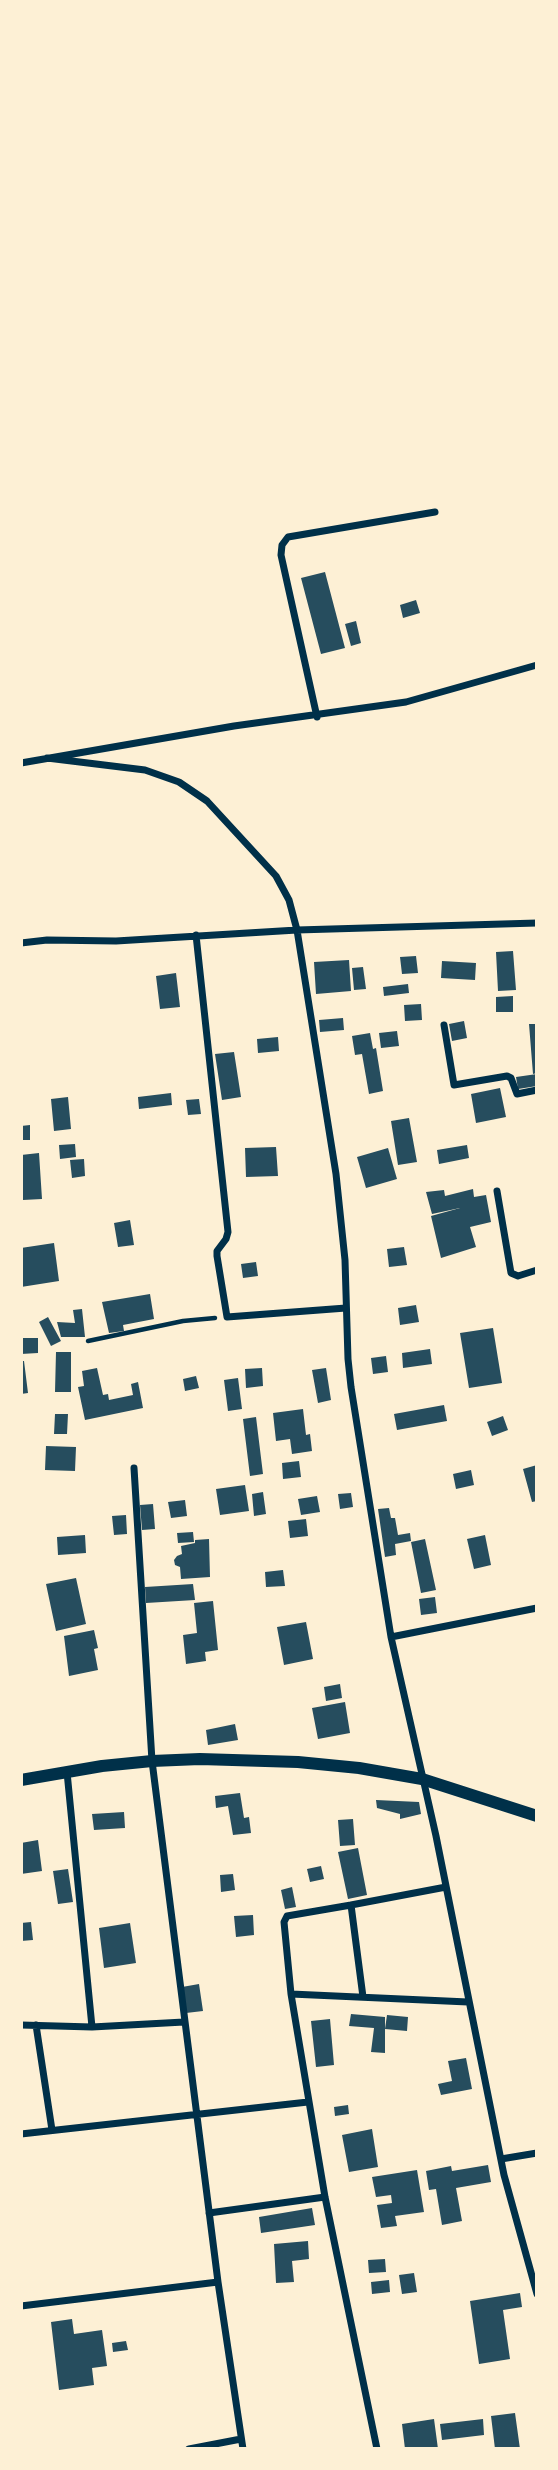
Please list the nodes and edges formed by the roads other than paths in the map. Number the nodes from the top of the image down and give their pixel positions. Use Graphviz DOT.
graph roads {
  1 [pos="435,512"];
  2 [pos="537,665"];
  3 [pos="317,717"];
  4 [pos="47,758"];
  5 [pos="21,763"];
  6 [pos="537,923"];
  7 [pos="297,930"];
  8 [pos="196,935"];
  9 [pos="21,943"];
  10 [pos="444,1025"];
  11 [pos="537,1090"];
  12 [pos="496,1191"];
  13 [pos="537,1270"];
  14 [pos="346,1308"];
  15 [pos="134,1468"];
  16 [pos="537,1608"];
  17 [pos="391,1637"];
  18 [pos="152,1761"];
  19 [pos="66,1772"];
  20 [pos="422,1779"];
  21 [pos="21,1780"];
  22 [pos="537,1816"];
  23 [pos="446,1886"];
  24 [pos="351,1905"];
  25 [pos="291,1994"];
  26 [pos="363,1997"];
  27 [pos="468,2002"];
  28 [pos="184,2022"];
  29 [pos="21,2025"];
  30 [pos="36,2025"];
  31 [pos="92,2027"];
  32 [pos="308,2102"];
  33 [pos="196,2114"];
  34 [pos="52,2130"];
  35 [pos="21,2134"];
  36 [pos="537,2153"];
  37 [pos="501,2159"];
  38 [pos="325,2197"];
  39 [pos="209,2213"];
  40 [pos="218,2282"];
  41 [pos="537,2294"];
  42 [pos="21,2306"];
  43 [pos="241,2439"];
  44 [pos="189,2449"];
  45 [pos="243,2449"];
  46 [pos="377,2449"];
  1 -- 3 [label="street"];
  2 -- 3 [label="street"];
  3 -- 4 [label="street"];
  4 -- 5 [label="street"];
  4 -- 7 [label="street"];
  6 -- 7 [label="street"];
  7 -- 8 [label="street"];
  7 -- 14 [label="street"];
  8 -- 9 [label="street"];
  8 -- 14 [label="street"];
  10 -- 11 [label="street"];
  12 -- 13 [label="street"];
  14 -- 17 [label="street"];
  15 -- 18 [label="street"];
  16 -- 17 [label="street"];
  17 -- 20 [label="street"];
  18 -- 19 [label="street"];
  18 -- 20 [label="street"];
  18 -- 28 [label="street"];
  19 -- 21 [label="street"];
  19 -- 31 [label="street"];
  20 -- 22 [label="street"];
  20 -- 23 [label="street"];
  23 -- 24 [label="street"];
  23 -- 27 [label="street"];
  24 -- 25 [label="street"];
  24 -- 26 [label="street"];
  25 -- 26 [label="street"];
  25 -- 32 [label="street"];
  26 -- 27 [label="street"];
  27 -- 37 [label="street"];
  28 -- 31 [label="street"];
  28 -- 33 [label="street"];
  29 -- 30 [label="street"];
  30 -- 31 [label="street"];
  30 -- 34 [label="street"];
  32 -- 33 [label="street"];
  32 -- 38 [label="street"];
  33 -- 34 [label="street"];
  33 -- 39 [label="street"];
  34 -- 35 [label="street"];
  36 -- 37 [label="street"];
  37 -- 41 [label="street"];
  38 -- 39 [label="street"];
  38 -- 46 [label="street"];
  39 -- 40 [label="street"];
  40 -- 42 [label="street"];
  40 -- 43 [label="street"];
  43 -- 44 [label="street"];
  43 -- 45 [label="street"];
}
